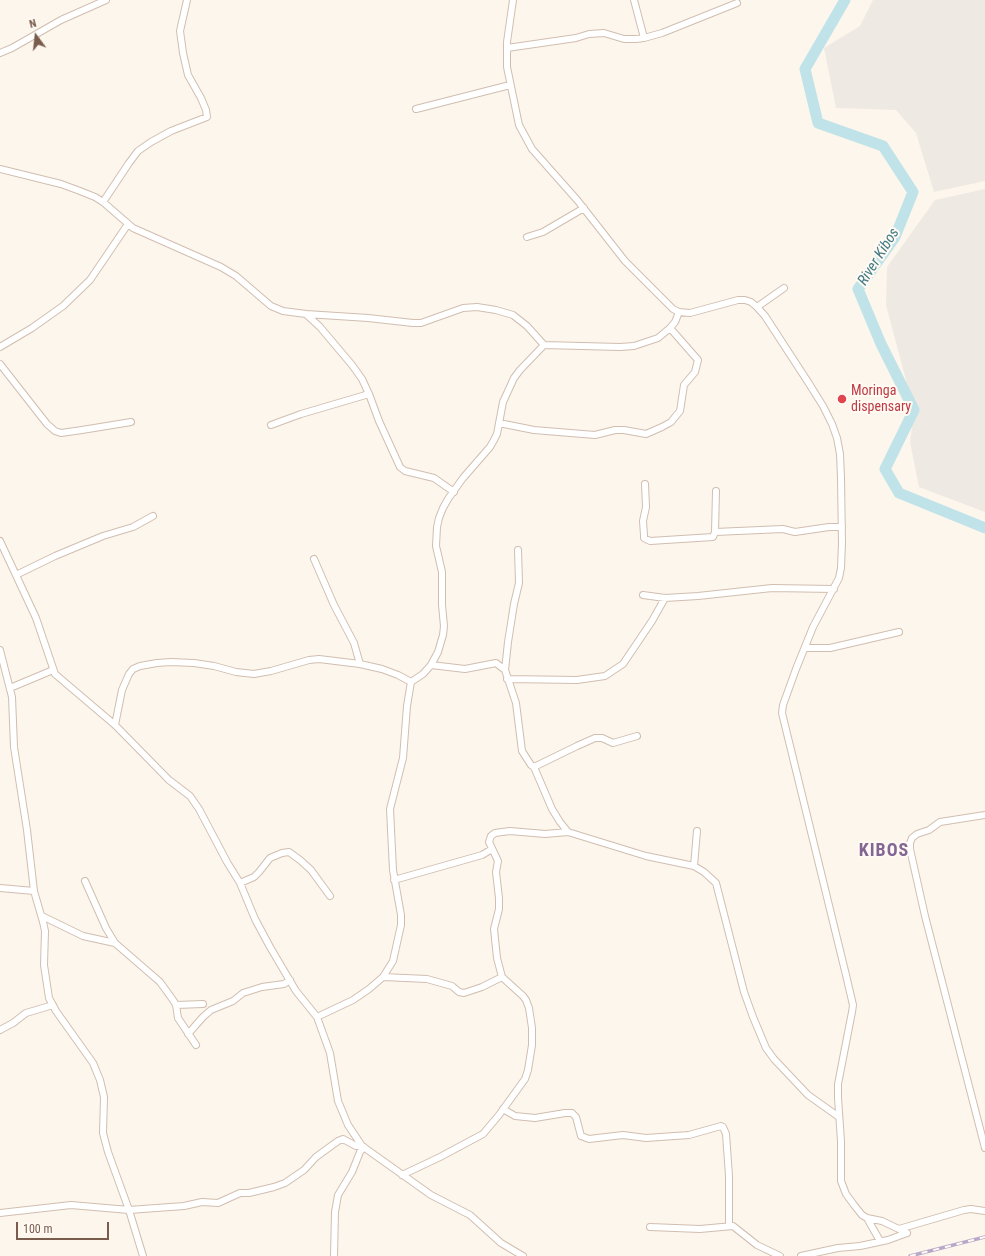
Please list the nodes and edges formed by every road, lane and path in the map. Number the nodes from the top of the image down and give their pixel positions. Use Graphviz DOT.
graph roads {
  1 [pos="106,0"];
  2 [pos="187,0"];
  3 [pos="513,0"];
  4 [pos="634,0"];
  5 [pos="736,3"];
  6 [pos="644,38"];
  7 [pos="508,48"];
  8 [pos="0,53"];
  9 [pos="510,85"];
  10 [pos="416,109"];
  11 [pos="0,169"];
  12 [pos="103,202"];
  13 [pos="584,208"];
  14 [pos="128,224"];
  15 [pos="527,237"];
  16 [pos="784,288"];
  17 [pos="757,307"];
  18 [pos="679,312"];
  19 [pos="306,314"];
  20 [pos="670,328"];
  21 [pos="544,345"];
  22 [pos="0,347"];
  23 [pos="0,364"];
  24 [pos="369,394"];
  25 [pos="131,422"];
  26 [pos="499,423"];
  27 [pos="271,425"];
  28 [pos="645,484"];
  29 [pos="716,491"];
  30 [pos="454,492"];
  31 [pos="153,516"];
  32 [pos="842,527"];
  33 [pos="715,532"];
  34 [pos="0,541"];
  35 [pos="518,550"];
  36 [pos="314,559"];
  37 [pos="16,575"];
  38 [pos="834,589"];
  39 [pos="643,595"];
  40 [pos="665,598"];
  41 [pos="899,632"];
  42 [pos="804,648"];
  43 [pos="0,650"];
  44 [pos="360,664"];
  45 [pos="432,665"];
  46 [pos="53,670"];
  47 [pos="505,670"];
  48 [pos="508,679"];
  49 [pos="411,682"];
  50 [pos="10,688"];
  51 [pos="115,725"];
  52 [pos="637,736"];
  53 [pos="534,767"];
  54 [pos="985,815"];
  55 [pos="697,831"];
  56 [pos="568,832"];
  57 [pos="492,849"];
  58 [pos="694,866"];
  59 [pos="394,880"];
  60 [pos="85,881"];
  61 [pos="240,883"];
  62 [pos="0,888"];
  63 [pos="34,891"];
  64 [pos="330,896"];
  65 [pos="42,916"];
  66 [pos="115,943"];
  67 [pos="383,977"];
  68 [pos="502,977"];
  69 [pos="290,980"];
  70 [pos="203,1004"];
  71 [pos="52,1005"];
  72 [pos="176,1005"];
  73 [pos="317,1017"];
  74 [pos="0,1030"];
  75 [pos="188,1034"];
  76 [pos="196,1045"];
  77 [pos="503,1109"];
  78 [pos="839,1117"];
  79 [pos="982,1131"];
  80 [pos="363,1147"];
  81 [pos="985,1148"];
  82 [pos="402,1175"];
  83 [pos="129,1210"];
  84 [pos="985,1211"];
  85 [pos="0,1213"];
  86 [pos="867,1218"];
  87 [pos="729,1226"];
  88 [pos="650,1227"];
  89 [pos="899,1229"];
  90 [pos="880,1241"];
  91 [pos="142,1256"];
  92 [pos="334,1256"];
  93 [pos="523,1256"];
  94 [pos="780,1256"];
  95 [pos="801,1256"];
  1 -- 8 [label="street"];
  2 -- 12 [label="street"];
  3 -- 7 [label="street"];
  4 -- 6 [label="street"];
  5 -- 6 [label="street"];
  6 -- 7 [label="street"];
  7 -- 9 [label="street"];
  9 -- 10 [label="street"];
  9 -- 13 [label="street"];
  11 -- 12 [label="street"];
  12 -- 14 [label="street"];
  13 -- 15 [label="street"];
  13 -- 18 [label="street"];
  14 -- 19 [label="street"];
  14 -- 22 [label="street"];
  16 -- 17 [label="street"];
  17 -- 18 [label="street"];
  17 -- 32 [label="street"];
  18 -- 20 [label="street"];
  19 -- 21 [label="street"];
  19 -- 24 [label="street"];
  20 -- 21 [label="street"];
  20 -- 26 [label="street"];
  21 -- 26 [label="street"];
  23 -- 25 [label="street"];
  24 -- 27 [label="street"];
  24 -- 30 [label="street"];
  26 -- 30 [label="street"];
  28 -- 33 [label="street"];
  29 -- 33 [label="street"];
  30 -- 45 [label="street"];
  31 -- 37 [label="street"];
  32 -- 33 [label="street"];
  32 -- 38 [label="street"];
  34 -- 37 [label="street"];
  35 -- 47 [label="street"];
  36 -- 44 [label="street"];
  37 -- 46 [label="street"];
  38 -- 40 [label="street"];
  38 -- 42 [label="street"];
  39 -- 40 [label="street"];
  40 -- 48 [label="street"];
  41 -- 42 [label="street"];
  42 -- 78 [label="street"];
  43 -- 50 [label="street"];
  44 -- 49 [label="street"];
  44 -- 51 [label="street"];
  45 -- 47 [label="street"];
  45 -- 49 [label="street"];
  46 -- 50 [label="street"];
  46 -- 51 [label="street"];
  47 -- 48 [label="street"];
  48 -- 53 [label="street"];
  49 -- 59 [label="street"];
  50 -- 63 [label="street"];
  51 -- 61 [label="street"];
  52 -- 53 [label="street"];
  53 -- 56 [label="street"];
  54 -- 79 [label="street"];
  55 -- 58 [label="street"];
  56 -- 57 [label="street"];
  56 -- 58 [label="street"];
  57 -- 59 [label="street"];
  57 -- 68 [label="street"];
  58 -- 78 [label="street"];
  59 -- 67 [label="street"];
  60 -- 66 [label="street"];
  61 -- 64 [label="street"];
  61 -- 69 [label="street"];
  62 -- 63 [label="street"];
  63 -- 65 [label="street"];
  65 -- 66 [label="street"];
  65 -- 71 [label="street"];
  66 -- 72 [label="street"];
  67 -- 68 [label="street"];
  67 -- 73 [label="street"];
  68 -- 77 [label="street"];
  69 -- 73 [label="street"];
  69 -- 75 [label="street"];
  70 -- 72 [label="street"];
  71 -- 74 [label="street"];
  71 -- 83 [label="street"];
  72 -- 75 [label="street"];
  73 -- 80 [label="street"];
  75 -- 76 [label="street"];
  77 -- 82 [label="street"];
  77 -- 87 [label="street"];
  78 -- 86 [label="street"];
  79 -- 81 [label="street"];
  80 -- 82 [label="street"];
  80 -- 83 [label="street"];
  80 -- 92 [label="street"];
  82 -- 93 [label="street"];
  83 -- 85 [label="street"];
  83 -- 91 [label="street"];
  84 -- 89 [label="street"];
  86 -- 89 [label="street"];
  86 -- 90 [label="street"];
  87 -- 88 [label="street"];
  87 -- 94 [label="street"];
  89 -- 90 [label="street"];
  90 -- 95 [label="street"];
}
